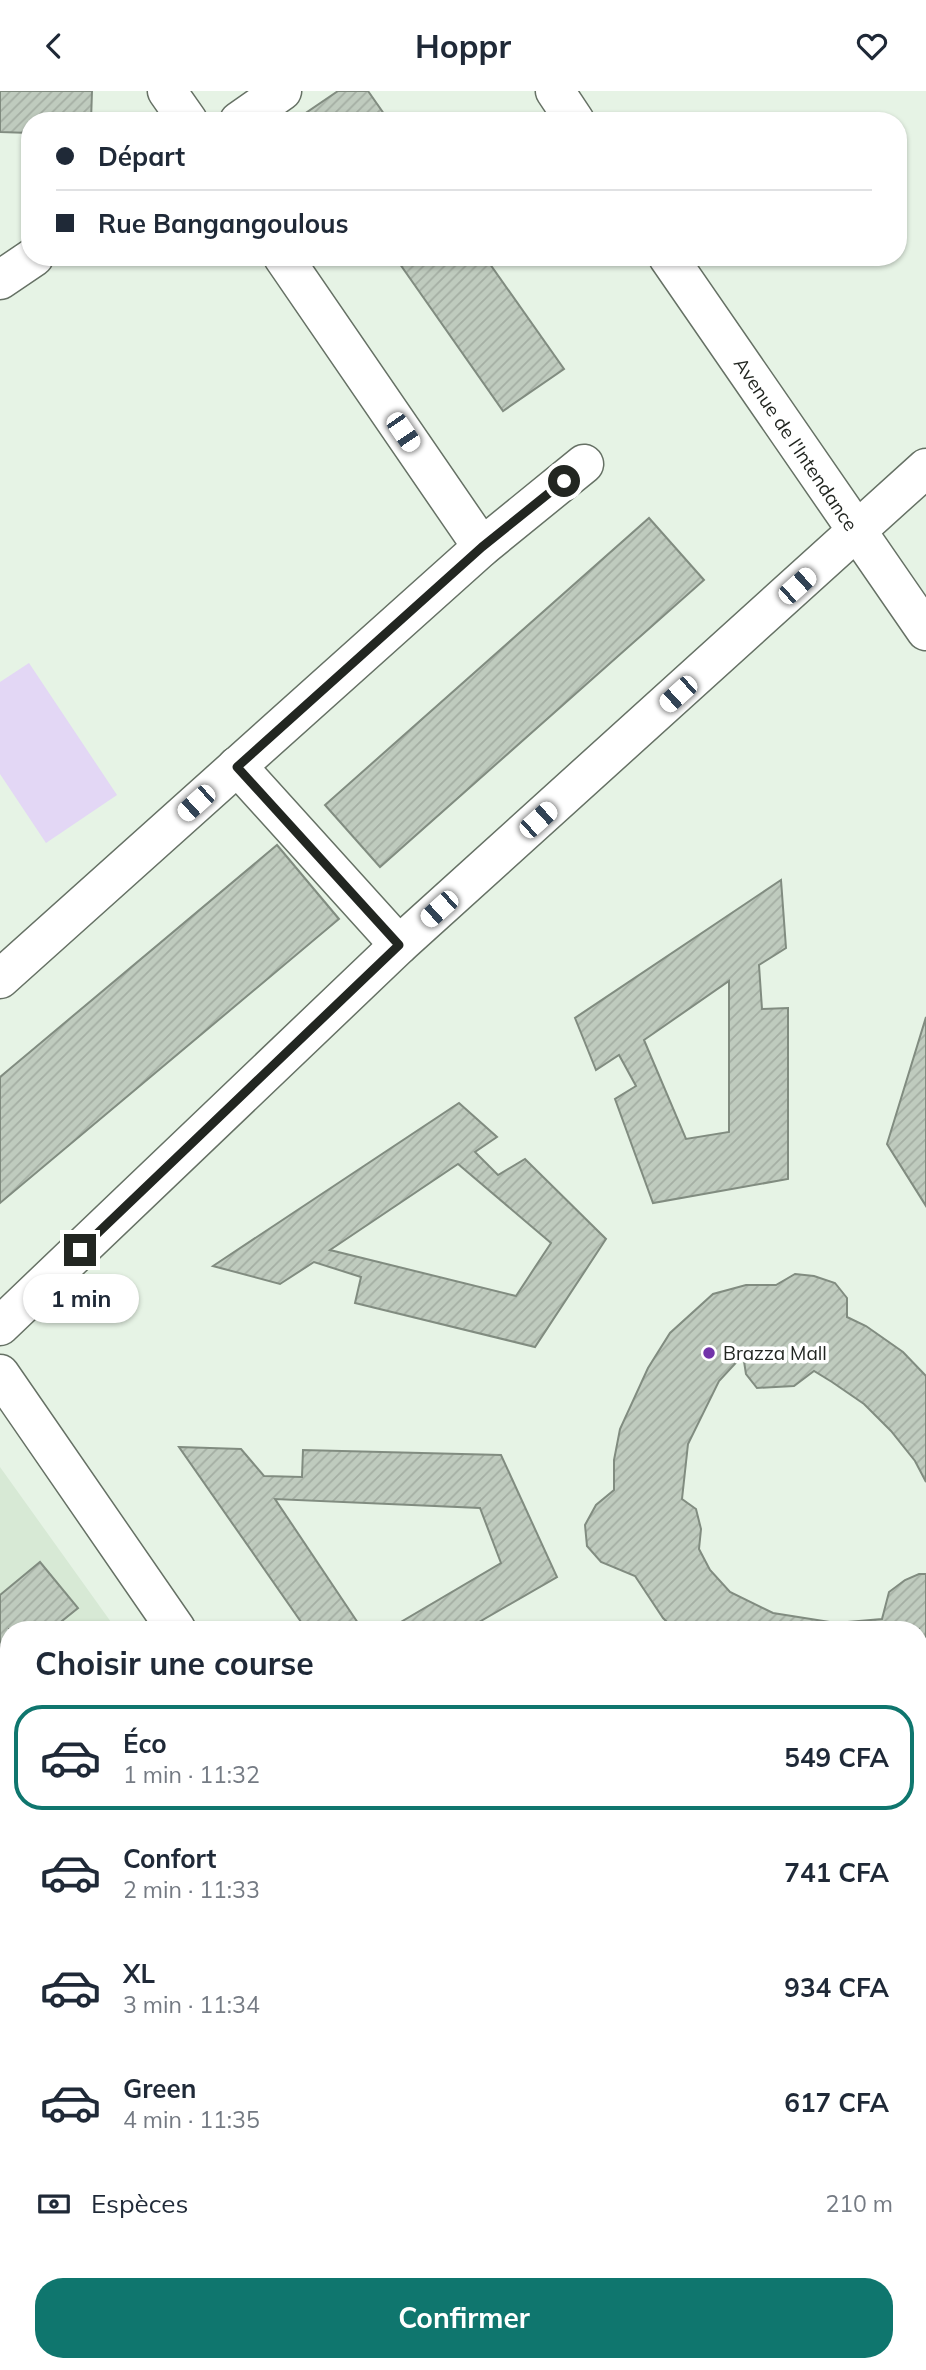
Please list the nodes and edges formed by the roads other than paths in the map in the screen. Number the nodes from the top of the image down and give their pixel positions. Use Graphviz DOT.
graph roads {
  1 [pos="167,91"];
  2 [pos="282,91"];
  3 [pos="555,91"];
  4 [pos="182,112"];
  5 [pos="252,112"];
  6 [pos="569,112"];
  7 [pos="21,266"];
  8 [pos="289,266"];
  9 [pos="674,266"];
  10 [pos="0,280"];
  11 [pos="584,464"];
  12 [pos="926,468"];
  13 [pos="857,532"];
  14 [pos="482,547"];
  15 [pos="926,631"];
  16 [pos="237,767"];
  17 [pos="399,945"];
  18 [pos="4,966"];
  19 [pos="0,1326"];
  20 [pos="0,1374"];
  21 [pos="170,1621"];
  1 -- 4 [label="street"];
  2 -- 5 [label="street"];
  3 -- 6 [label="street"];
  7 -- 10 [label="street"];
  8 -- 14 [label="street"];
  9 -- 13 [label="street, Avenue de l'Intendance"];
  11 -- 14 [label="street"];
  12 -- 13 [label="street"];
  13 -- 15 [label="street, Avenue de l'Intendance"];
  13 -- 17 [label="street"];
  14 -- 16 [label="street"];
  16 -- 17 [label="street"];
  16 -- 18 [label="street"];
  17 -- 19 [label="street"];
  20 -- 21 [label="street"];
}
